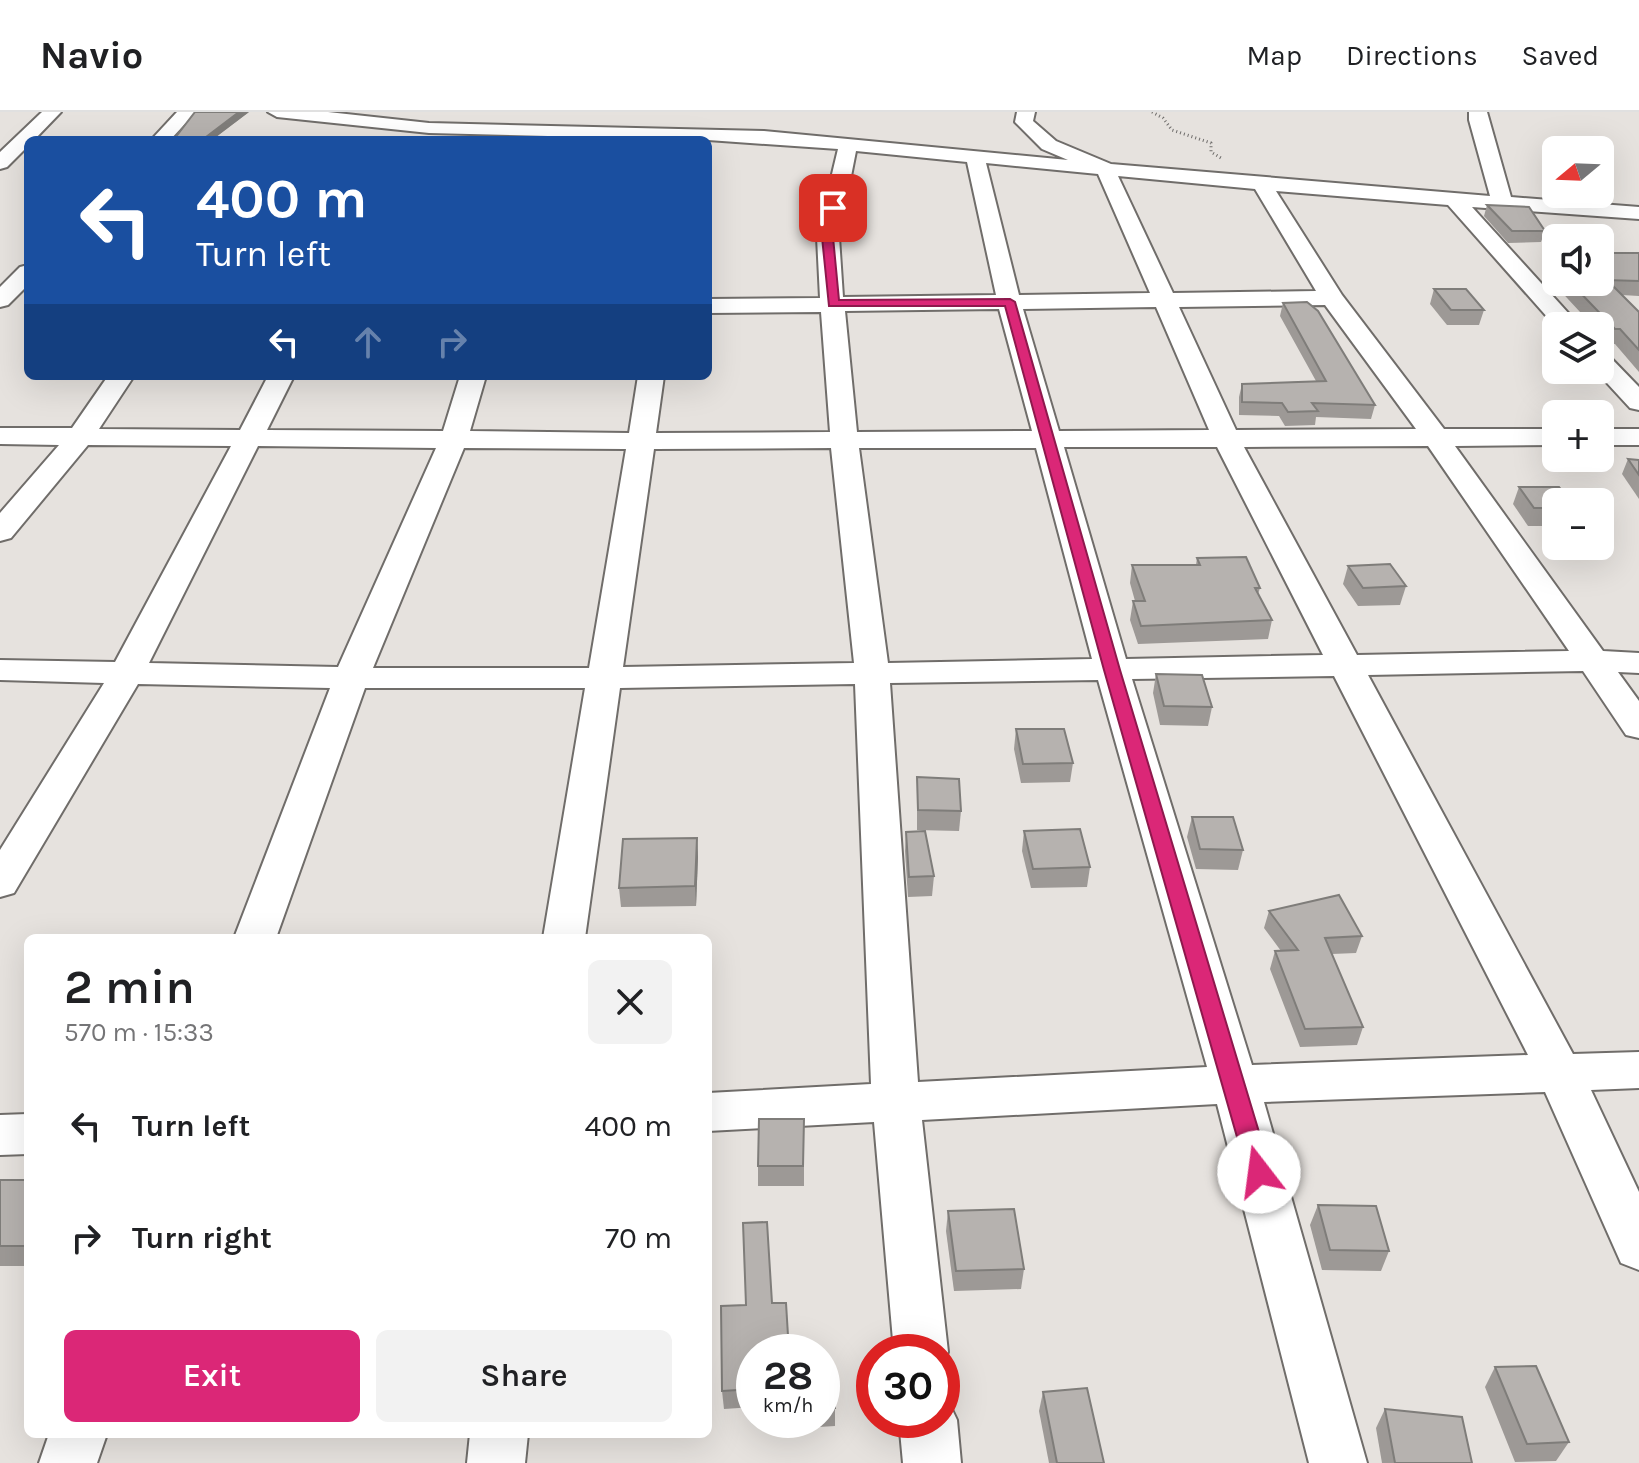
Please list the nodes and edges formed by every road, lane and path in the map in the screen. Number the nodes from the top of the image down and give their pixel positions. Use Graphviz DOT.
graph roads {
  1 [pos="52,112"];
  2 [pos="187,112"];
  3 [pos="277,112"];
  4 [pos="1026,112"];
  5 [pos="1478,112"];
  6 [pos="602,114"];
  7 [pos="337,117"];
  8 [pos="437,134"];
  9 [pos="28,136"];
  10 [pos="164,136"];
  11 [pos="320,136"];
  12 [pos="574,136"];
  13 [pos="764,137"];
  14 [pos="712,138"];
  15 [pos="24,139"];
  16 [pos="848,146"];
  17 [pos="975,155"];
  18 [pos="0,163"];
  19 [pos="1105,168"];
  20 [pos="1261,183"];
  21 [pos="1454,199"];
  22 [pos="1502,203"];
  23 [pos="1638,214"];
  24 [pos="24,276"];
  25 [pos="1332,298"];
  26 [pos="0,300"];
  27 [pos="24,301"];
  28 [pos="1165,301"];
  29 [pos="1010,302"];
  30 [pos="833,303"];
  31 [pos="712,306"];
  32 [pos="1555,312"];
  33 [pos="1614,376"];
  34 [pos="118,380"];
  35 [pos="279,380"];
  36 [pos="472,380"];
  37 [pos="650,380"];
  38 [pos="1639,402"];
  39 [pos="0,436"];
  40 [pos="80,437"];
  41 [pos="249,437"];
  42 [pos="1542,437"];
  43 [pos="1614,437"];
  44 [pos="1639,437"];
  45 [pos="1436,438"];
  46 [pos="454,439"];
  47 [pos="1050,439"];
  48 [pos="844,440"];
  49 [pos="1227,440"];
  50 [pos="640,441"];
  51 [pos="0,532"];
  52 [pos="1593,661"];
  53 [pos="1639,663"];
  54 [pos="1348,665"];
  55 [pos="0,670"];
  56 [pos="1112,670"];
  57 [pos="127,673"];
  58 [pos="872,673"];
  59 [pos="351,678"];
  60 [pos="607,678"];
  61 [pos="1639,727"];
  62 [pos="0,883"];
  63 [pos="256,934"];
  64 [pos="565,934"];
  65 [pos="1639,1070"];
  66 [pos="1559,1071"];
  67 [pos="1235,1084"];
  68 [pos="896,1103"];
  69 [pos="712,1112"];
  70 [pos="24,1134"];
  71 [pos="0,1135"];
  72 [pos="1639,1247"];
  73 [pos="919,1334"];
  74 [pos="77,1438"];
  75 [pos="499,1438"];
  76 [pos="930,1438"];
  77 [pos="68,1463"];
  78 [pos="496,1463"];
  79 [pos="932,1463"];
  80 [pos="1338,1463"];
  1 -- 9 [label="street"];
  2 -- 10 [label="street"];
  3 -- 7 [label="street"];
  4 -- 19 [label="street"];
  5 -- 22 [label="street"];
  6 -- 13 [label="street"];
  7 -- 8 [label="street"];
  7 -- 11 [label="street"];
  8 -- 12 [label="street"];
  13 -- 14 [label="street"];
  13 -- 16 [label="street"];
  15 -- 18 [label="street"];
  16 -- 17 [label="street"];
  16 -- 30 [label="street"];
  17 -- 19 [label="street"];
  17 -- 29 [label="street"];
  19 -- 20 [label="street"];
  19 -- 28 [label="street"];
  20 -- 21 [label="street"];
  20 -- 25 [label="street"];
  21 -- 22 [label="street"];
  21 -- 32 [label="street"];
  22 -- 23 [label="street"];
  24 -- 26 [label="street"];
  25 -- 28 [label="street"];
  25 -- 45 [label="street"];
  26 -- 27 [label="street"];
  28 -- 29 [label="street"];
  28 -- 49 [label="street"];
  29 -- 30 [label="street"];
  29 -- 47 [label="street"];
  30 -- 31 [label="street"];
  30 -- 48 [label="street"];
  33 -- 38 [label="street"];
  34 -- 40 [label="street"];
  35 -- 41 [label="street"];
  36 -- 46 [label="street"];
  37 -- 50 [label="street"];
  39 -- 40 [label="street"];
  40 -- 41 [label="street"];
  40 -- 51 [label="street"];
  41 -- 46 [label="street"];
  41 -- 57 [label="street"];
  42 -- 45 [label="street"];
  43 -- 44 [label="street"];
  45 -- 49 [label="street"];
  45 -- 52 [label="street"];
  46 -- 50 [label="street"];
  46 -- 59 [label="street"];
  47 -- 48 [label="street"];
  47 -- 49 [label="street"];
  47 -- 56 [label="street"];
  48 -- 50 [label="street"];
  48 -- 58 [label="street"];
  49 -- 54 [label="street"];
  50 -- 60 [label="street"];
  52 -- 53 [label="street"];
  52 -- 54 [label="street"];
  52 -- 61 [label="street"];
  54 -- 56 [label="street"];
  54 -- 66 [label="street"];
  55 -- 57 [label="street"];
  56 -- 58 [label="street"];
  56 -- 67 [label="street"];
  57 -- 59 [label="street"];
  57 -- 62 [label="street"];
  58 -- 60 [label="street"];
  58 -- 68 [label="street"];
  59 -- 60 [label="street"];
  59 -- 63 [label="street"];
  60 -- 64 [label="street"];
  65 -- 66 [label="street"];
  66 -- 67 [label="street"];
  66 -- 72 [label="street"];
  67 -- 68 [label="street"];
  67 -- 80 [label="street"];
  68 -- 69 [label="street"];
  68 -- 73 [label="street"];
  70 -- 71 [label="street"];
  74 -- 77 [label="street"];
  75 -- 78 [label="street"];
  76 -- 79 [label="street"];
}
